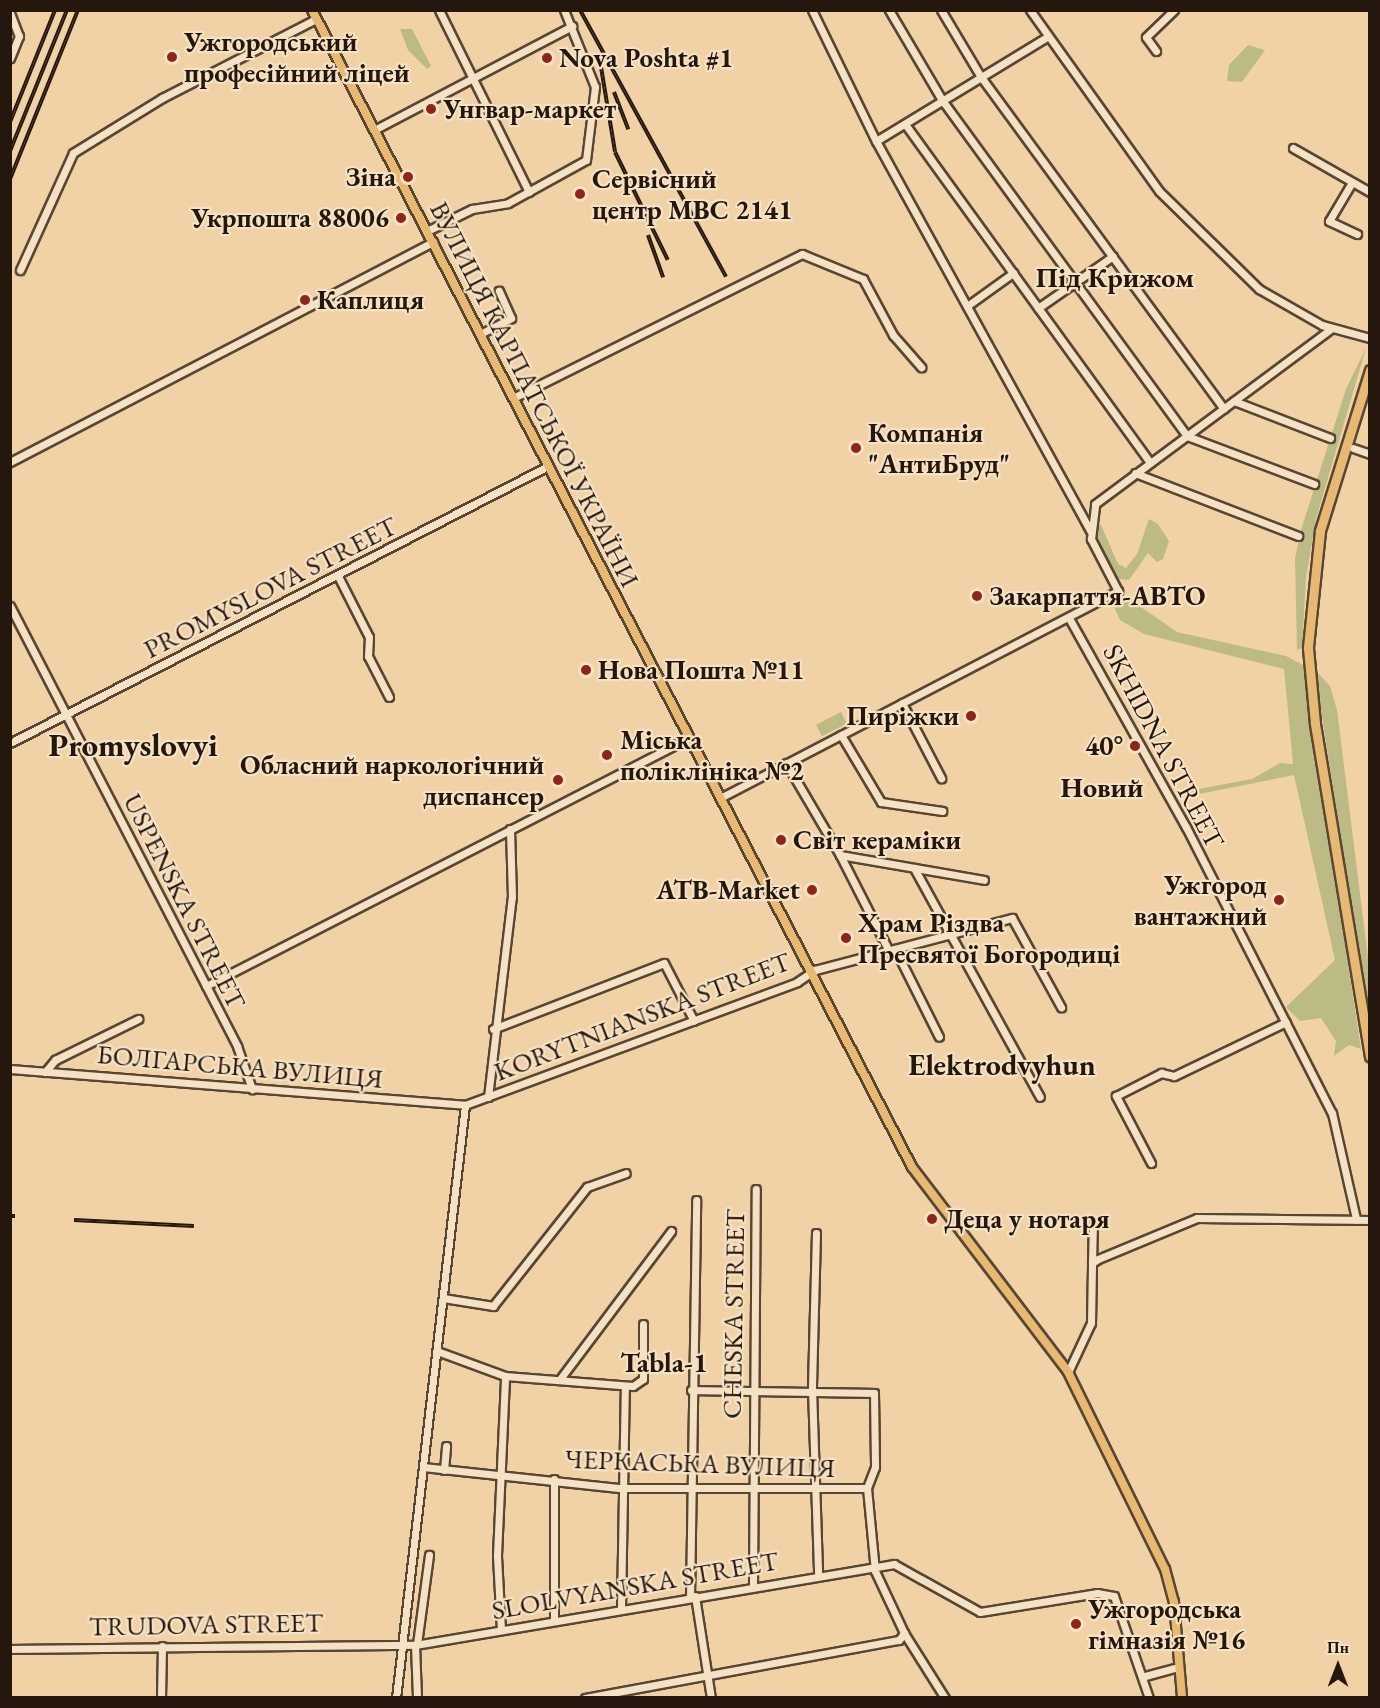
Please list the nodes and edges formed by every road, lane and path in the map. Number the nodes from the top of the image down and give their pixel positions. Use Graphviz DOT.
graph roads {
  1 [pos="439,10"];
  2 [pos="564,10"];
  3 [pos="812,10"];
  4 [pos="889,10"];
  5 [pos="941,10"];
  6 [pos="1030,10"];
  7 [pos="1174,10"];
  8 [pos="10,13"];
  9 [pos="314,14"];
  10 [pos="572,26"];
  11 [pos="1047,37"];
  12 [pos="1156,51"];
  13 [pos="10,58"];
  14 [pos="981,77"];
  15 [pos="472,79"];
  16 [pos="942,100"];
  17 [pos="905,124"];
  18 [pos="375,130"];
  19 [pos="876,141"];
  20 [pos="1293,148"];
  21 [pos="1351,184"];
  22 [pos="529,192"];
  23 [pos="1370,192"];
  24 [pos="427,231"];
  25 [pos="1357,234"];
  26 [pos="433,242"];
  27 [pos="1113,256"];
  28 [pos="20,270"];
  29 [pos="1013,273"];
  30 [pos="1075,282"];
  31 [pos="499,291"];
  32 [pos="967,306"];
  33 [pos="1038,309"];
  34 [pos="1331,329"];
  35 [pos="480,334"];
  36 [pos="1370,338"];
  37 [pos="921,367"];
  38 [pos="1370,370"];
  39 [pos="513,398"];
  40 [pos="1234,401"];
  41 [pos="1224,409"];
  42 [pos="1187,436"];
  43 [pos="1330,438"];
  44 [pos="1353,448"];
  45 [pos="1370,454"];
  46 [pos="10,462"];
  47 [pos="1150,463"];
  48 [pos="548,466"];
  49 [pos="1136,473"];
  50 [pos="1314,484"];
  51 [pos="1090,531"];
  52 [pos="1298,536"];
  53 [pos="338,576"];
  54 [pos="10,606"];
  55 [pos="1069,618"];
  56 [pos="389,697"];
  57 [pos="902,703"];
  58 [pos="66,715"];
  59 [pos="841,735"];
  60 [pos="689,738"];
  61 [pos="10,743"];
  62 [pos="786,763"];
  63 [pos="941,778"];
  64 [pos="720,798"];
  65 [pos="942,811"];
  66 [pos="510,829"];
  67 [pos="840,855"];
  68 [pos="914,868"];
  69 [pos="984,880"];
  70 [pos="948,934"];
  71 [pos="892,950"];
  72 [pos="811,974"];
  73 [pos="206,986"];
  74 [pos="1061,1007"];
  75 [pos="138,1019"];
  76 [pos="694,1020"];
  77 [pos="1286,1022"];
  78 [pos="493,1029"];
  79 [pos="939,1037"];
  80 [pos="1370,1056"];
  81 [pos="10,1069"];
  82 [pos="45,1072"];
  83 [pos="252,1089"];
  84 [pos="488,1097"];
  85 [pos="1040,1097"];
  86 [pos="465,1105"];
  87 [pos="1151,1163"];
  88 [pos="626,1173"];
  89 [pos="756,1189"];
  90 [pos="696,1200"];
  91 [pos="1356,1219"];
  92 [pos="1370,1220"];
  93 [pos="1093,1223"];
  94 [pos="671,1231"];
  95 [pos="816,1233"];
  96 [pos="1092,1263"];
  97 [pos="443,1299"];
  98 [pos="643,1324"];
  99 [pos="437,1351"];
  100 [pos="1066,1369"];
  101 [pos="505,1376"];
  102 [pos="560,1379"];
  103 [pos="625,1387"];
  104 [pos="812,1389"];
  105 [pos="691,1390"];
  106 [pos="752,1392"];
  107 [pos="446,1446"];
  108 [pos="423,1467"];
  109 [pos="444,1470"];
  110 [pos="501,1474"];
  111 [pos="554,1479"];
  112 [pos="621,1488"];
  113 [pos="867,1488"];
  114 [pos="688,1489"];
  115 [pos="753,1491"];
  116 [pos="814,1491"];
  117 [pos="429,1555"];
  118 [pos="874,1564"];
  119 [pos="818,1574"];
  120 [pos="753,1585"];
  121 [pos="693,1597"];
  122 [pos="621,1608"];
  123 [pos="554,1620"];
  124 [pos="501,1630"];
  125 [pos="904,1633"];
  126 [pos="403,1644"];
  127 [pos="416,1645"];
  128 [pos="162,1646"];
  129 [pos="10,1649"];
  130 [pos="1175,1668"];
  131 [pos="708,1676"];
  132 [pos="1145,1676"];
  133 [pos="161,1698"];
  134 [pos="396,1698"];
  135 [pos="417,1698"];
  136 [pos="585,1698"];
  137 [pos="711,1698"];
  138 [pos="945,1698"];
  139 [pos="1149,1698"];
  140 [pos="1182,1698"];
  1 -- 15 [label="street"];
  2 -- 10 [label="street"];
  3 -- 19 [label="street"];
  4 -- 16 [label="street"];
  5 -- 14 [label="street"];
  6 -- 11 [label="street"];
  7 -- 12 [label="street"];
  8 -- 13 [label="street"];
  9 -- 18 [label="main road, ВУЛИЦЯ КАРПАТСЬКОЇ УКРАЇНИ"];
  9 -- 28 [label="street"];
  10 -- 15 [label="street"];
  10 -- 22 [label="street"];
  11 -- 14 [label="street"];
  11 -- 34 [label="street"];
  14 -- 16 [label="street"];
  14 -- 27 [label="street"];
  15 -- 18 [label="street"];
  15 -- 22 [label="street"];
  16 -- 17 [label="street"];
  16 -- 30 [label="street"];
  17 -- 19 [label="street"];
  17 -- 29 [label="street"];
  18 -- 24 [label="main road, ВУЛИЦЯ КАРПАТСЬКОЇ УКРАЇНИ"];
  19 -- 32 [label="street"];
  20 -- 21 [label="street"];
  21 -- 23 [label="street"];
  21 -- 25 [label="street"];
  22 -- 24 [label="street"];
  24 -- 26 [label="main road, ВУЛИЦЯ КАРПАТСЬКОЇ УКРАЇНИ"];
  26 -- 35 [label="main road, ВУЛИЦЯ КАРПАТСЬКОЇ УКРАЇНИ"];
  26 -- 46 [label="street"];
  27 -- 30 [label="street"];
  27 -- 41 [label="street"];
  29 -- 32 [label="street"];
  29 -- 33 [label="street"];
  30 -- 33 [label="street"];
  30 -- 42 [label="street"];
  31 -- 35 [label="street"];
  32 -- 51 [label="street"];
  33 -- 47 [label="street"];
  34 -- 36 [label="street"];
  34 -- 40 [label="street"];
  35 -- 39 [label="main road, ВУЛИЦЯ КАРПАТСЬКОЇ УКРАЇНИ"];
  37 -- 39 [label="street"];
  38 -- 80 [label="highway"];
  39 -- 48 [label="main road, ВУЛИЦЯ КАРПАТСЬКОЇ УКРАЇНИ"];
  40 -- 41 [label="street"];
  40 -- 43 [label="street"];
  41 -- 42 [label="street"];
  42 -- 47 [label="street"];
  42 -- 50 [label="street"];
  44 -- 45 [label="street"];
  47 -- 49 [label="street"];
  48 -- 53 [label="street, PROMYSLOVA STREET"];
  48 -- 60 [label="main road, ВУЛИЦЯ КАРПАТСЬКОЇ УКРАЇНИ"];
  49 -- 51 [label="street"];
  49 -- 52 [label="street"];
  51 -- 55 [label="street"];
  53 -- 56 [label="street"];
  53 -- 58 [label="street, PROMYSLOVA STREET"];
  54 -- 58 [label="street, USPENSKA STREET"];
  55 -- 57 [label="street"];
  55 -- 77 [label="street, SKHIDNA STREET"];
  57 -- 59 [label="street"];
  57 -- 63 [label="street"];
  58 -- 61 [label="street, PROMYSLOVA STREET"];
  58 -- 73 [label="street, USPENSKA STREET"];
  59 -- 62 [label="street"];
  59 -- 65 [label="street"];
  60 -- 64 [label="main road, ВУЛИЦЯ КАРПАТСЬКОЇ УКРАЇНИ"];
  60 -- 66 [label="street"];
  62 -- 64 [label="street"];
  62 -- 67 [label="street"];
  64 -- 72 [label="main road, ВУЛИЦЯ КАРПАТСЬКОЇ УКРАЇНИ"];
  66 -- 73 [label="street"];
  66 -- 78 [label="street, KORYTNIANSKA STREET"];
  67 -- 68 [label="street"];
  67 -- 71 [label="street"];
  68 -- 69 [label="street"];
  68 -- 70 [label="street"];
  70 -- 71 [label="street, KORYTNIANSKA STREET"];
  70 -- 74 [label="street, KORYTNIANSKA STREET"];
  70 -- 85 [label="street"];
  71 -- 72 [label="street, KORYTNIANSKA STREET"];
  71 -- 79 [label="street"];
  72 -- 76 [label="street, KORYTNIANSKA STREET"];
  72 -- 100 [label="main road, ВУЛИЦЯ КАРПАТСЬКОЇ УКРАЇНИ"];
  73 -- 83 [label="street, USPENSKA STREET"];
  75 -- 82 [label="street"];
  76 -- 78 [label="street"];
  76 -- 84 [label="street, KORYTNIANSKA STREET"];
  77 -- 87 [label="street"];
  77 -- 91 [label="street, SKHIDNA STREET"];
  78 -- 84 [label="street, KORYTNIANSKA STREET"];
  81 -- 82 [label="street, БОЛГАРСЬКА ВУЛИЦЯ"];
  82 -- 83 [label="street, БОЛГАРСЬКА ВУЛИЦЯ"];
  83 -- 86 [label="street, БОЛГАРСЬКА ВУЛИЦЯ"];
  84 -- 86 [label="street, KORYTNIANSKA STREET"];
  86 -- 97 [label="street, KORYTNIANSKA STREET"];
  88 -- 97 [label="street"];
  89 -- 106 [label="street, CHESKA STREET"];
  90 -- 105 [label="street"];
  91 -- 92 [label="street"];
  91 -- 96 [label="street"];
  93 -- 96 [label="street"];
  94 -- 102 [label="street"];
  95 -- 104 [label="street"];
  96 -- 100 [label="street"];
  97 -- 99 [label="street, KORYTNIANSKA STREET"];
  98 -- 103 [label="street"];
  99 -- 101 [label="street"];
  99 -- 108 [label="street, KORYTNIANSKA STREET"];
  100 -- 130 [label="main road"];
  101 -- 102 [label="street"];
  101 -- 110 [label="street"];
  102 -- 103 [label="street"];
  103 -- 112 [label="street"];
  104 -- 106 [label="street"];
  104 -- 113 [label="street"];
  104 -- 116 [label="street"];
  105 -- 106 [label="street"];
  105 -- 114 [label="street"];
  106 -- 115 [label="street, CHESKA STREET"];
  107 -- 109 [label="street"];
  108 -- 109 [label="street, ЧЕРКАСЬКА ВУЛИЦЯ"];
  108 -- 126 [label="street, KORYTNIANSKA STREET"];
  109 -- 110 [label="street, ЧЕРКАСЬКА ВУЛИЦЯ"];
  110 -- 111 [label="street, ЧЕРКАСЬКА ВУЛИЦЯ"];
  110 -- 124 [label="street"];
  111 -- 112 [label="street, ЧЕРКАСЬКА ВУЛИЦЯ"];
  111 -- 123 [label="street"];
  112 -- 114 [label="street, ЧЕРКАСЬКА ВУЛИЦЯ"];
  112 -- 122 [label="street"];
  113 -- 116 [label="street, ЧЕРКАСЬКА ВУЛИЦЯ"];
  113 -- 118 [label="street"];
  114 -- 115 [label="street, ЧЕРКАСЬКА ВУЛИЦЯ"];
  114 -- 121 [label="street"];
  115 -- 116 [label="street, ЧЕРКАСЬКА ВУЛИЦЯ"];
  115 -- 120 [label="street, CHESKA STREET"];
  116 -- 119 [label="street"];
  117 -- 127 [label="street"];
  118 -- 119 [label="street, SLOLVYANSKA STREET"];
  118 -- 125 [label="street"];
  118 -- 132 [label="street, SLOLVYANSKA STREET"];
  119 -- 120 [label="street, SLOLVYANSKA STREET"];
  120 -- 121 [label="street, SLOLVYANSKA STREET"];
  121 -- 122 [label="street, SLOLVYANSKA STREET"];
  121 -- 131 [label="street"];
  122 -- 123 [label="street, SLOLVYANSKA STREET"];
  123 -- 124 [label="street, SLOLVYANSKA STREET"];
  124 -- 127 [label="street, SLOLVYANSKA STREET"];
  125 -- 131 [label="street"];
  125 -- 138 [label="street"];
  126 -- 127 [label="street, SLOLVYANSKA STREET"];
  126 -- 128 [label="street, TRUDOVA STREET"];
  126 -- 134 [label="street, KORYTNIANSKA STREET"];
  127 -- 135 [label="street"];
  128 -- 129 [label="street, TRUDOVA STREET"];
  128 -- 133 [label="street"];
  130 -- 132 [label="street"];
  130 -- 140 [label="main road"];
  131 -- 136 [label="street"];
  131 -- 137 [label="street"];
  132 -- 139 [label="street"];
}
